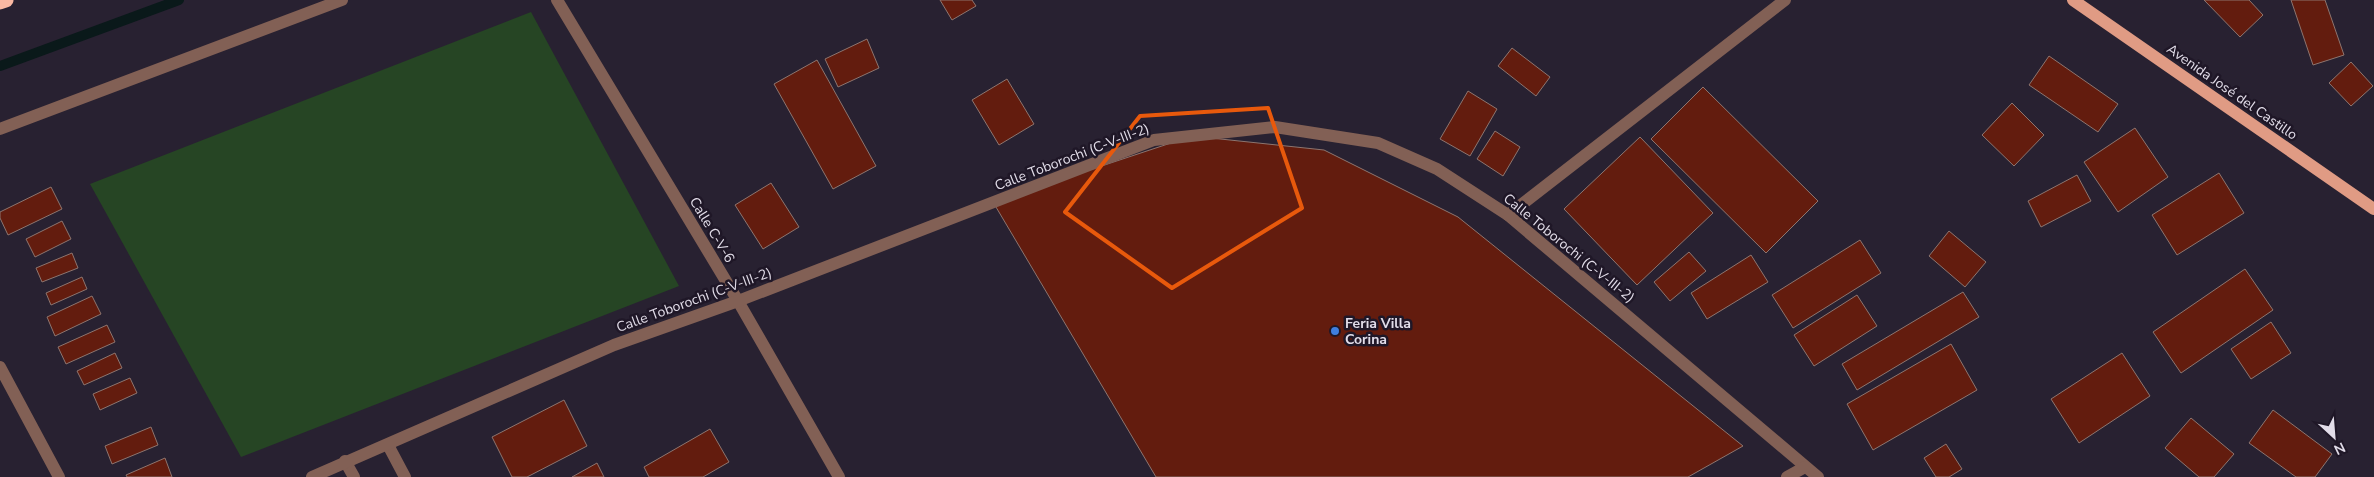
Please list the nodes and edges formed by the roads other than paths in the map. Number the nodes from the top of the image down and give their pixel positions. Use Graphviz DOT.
graph roads {
  1 [pos="6,0"];
  2 [pos="342,0"];
  3 [pos="557,0"];
  4 [pos="1784,0"];
  5 [pos="2073,0"];
  6 [pos="0,2"];
  7 [pos="0,129"];
  8 [pos="2374,209"];
  9 [pos="1508,215"];
  10 [pos="738,301"];
  11 [pos="0,367"];
  12 [pos="388,446"];
  13 [pos="345,461"];
  14 [pos="1805,466"];
  15 [pos="59,477"];
  16 [pos="312,477"];
  17 [pos="354,477"];
  18 [pos="405,477"];
  19 [pos="839,477"];
  20 [pos="1787,477"];
  21 [pos="1818,477"];
  1 -- 6 [label="highway"];
  2 -- 7 [label="street"];
  3 -- 10 [label="street, Calle C-V-6"];
  4 -- 9 [label="street"];
  5 -- 8 [label="main road, Avenida José del Castillo"];
  9 -- 10 [label="street, Calle Toborochi (C-V-III-2)"];
  9 -- 14 [label="street, Calle Toborochi (C-V-III-2)"];
  10 -- 12 [label="street, Calle Toborochi (C-V-III-2)"];
  10 -- 19 [label="street, Calle C-V-6"];
  11 -- 15 [label="street"];
  12 -- 13 [label="street, Calle Toborochi (C-V-III-2)"];
  12 -- 18 [label="street"];
  13 -- 16 [label="street, Calle Toborochi (C-V-III-2)"];
  13 -- 17 [label="street"];
  14 -- 20 [label="street"];
  14 -- 21 [label="street, Calle Toborochi (C-V-III-2)"];
}
